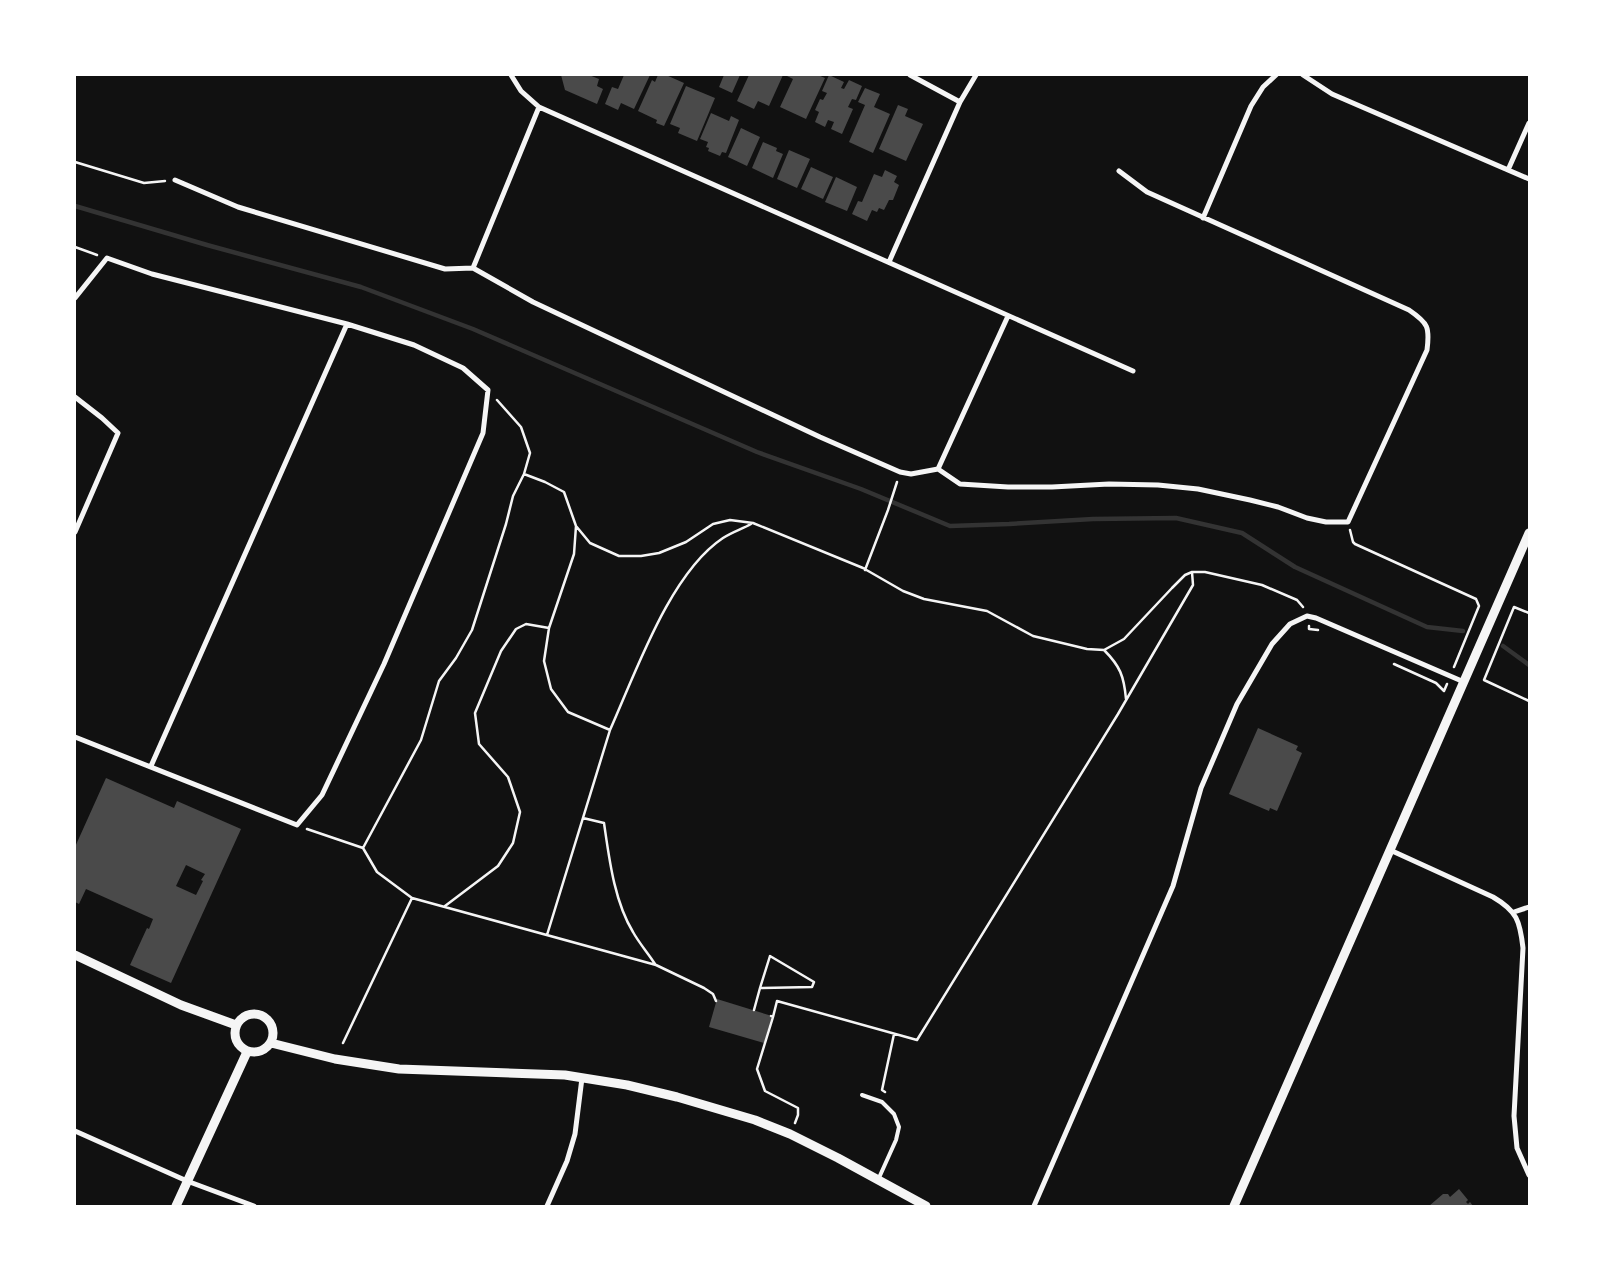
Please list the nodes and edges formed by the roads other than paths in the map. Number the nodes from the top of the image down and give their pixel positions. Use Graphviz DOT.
graph roads {
  1 [pos="511,75"];
  2 [pos="910,75"];
  3 [pos="976,75"];
  4 [pos="1276,75"];
  5 [pos="1304,75"];
  6 [pos="960,102"];
  7 [pos="539,107"];
  8 [pos="1529,123"];
  9 [pos="1508,170"];
  10 [pos="1119,171"];
  11 [pos="1529,179"];
  12 [pos="175,180"];
  13 [pos="1203,218"];
  14 [pos="889,262"];
  15 [pos="473,268"];
  16 [pos="75,298"];
  17 [pos="1008,316"];
  18 [pos="347,324"];
  19 [pos="1133,370"];
  20 [pos="75,397"];
  21 [pos="938,468"];
  22 [pos="75,532"];
  23 [pos="1529,533"];
  24 [pos="1464,682"];
  25 [pos="75,737"];
  26 [pos="151,766"];
  27 [pos="1390,850"];
  28 [pos="1529,906"];
  29 [pos="1514,912"];
  30 [pos="75,955"];
  31 [pos="1522,986"];
  32 [pos="1529,986"];
  33 [pos="236,1025"];
  34 [pos="271,1043"];
  35 [pos="247,1052"];
  36 [pos="583,1076"];
  37 [pos="862,1096"];
  38 [pos="75,1131"];
  39 [pos="1529,1175"];
  40 [pos="878,1180"];
  41 [pos="187,1182"];
  42 [pos="922,1205"];
  43 [pos="176,1206"];
  44 [pos="254,1206"];
  45 [pos="546,1206"];
  46 [pos="1034,1206"];
  47 [pos="1234,1206"];
  1 -- 7 [label="street"];
  2 -- 6 [label="street"];
  3 -- 6 [label="street"];
  4 -- 13 [label="street"];
  5 -- 9 [label="street"];
  6 -- 14 [label="street"];
  7 -- 14 [label="street"];
  7 -- 15 [label="street"];
  8 -- 9 [label="street"];
  9 -- 11 [label="street"];
  10 -- 13 [label="street"];
  12 -- 15 [label="street"];
  13 -- 21 [label="street"];
  14 -- 17 [label="street"];
  15 -- 21 [label="street"];
  16 -- 18 [label="street"];
  17 -- 19 [label="street"];
  17 -- 21 [label="street"];
  18 -- 26 [label="street"];
  18 -- 26 [label="street"];
  20 -- 22 [label="street"];
  23 -- 24 [label="street"];
  24 -- 27 [label="street"];
  24 -- 46 [label="street"];
  25 -- 26 [label="street"];
  27 -- 29 [label="street"];
  27 -- 47 [label="street"];
  28 -- 29 [label="street"];
  29 -- 31 [label="street"];
  30 -- 33 [label="street"];
  31 -- 32 [label="street"];
  31 -- 39 [label="street"];
  33 -- 34 [label="street"];
  33 -- 35 [label="street"];
  34 -- 35 [label="street"];
  34 -- 36 [label="street"];
  35 -- 41 [label="street"];
  36 -- 40 [label="street"];
  36 -- 45 [label="street"];
  37 -- 40 [label="lane"];
  38 -- 41 [label="street"];
  40 -- 42 [label="street"];
  41 -- 43 [label="street"];
  41 -- 44 [label="street"];
}
